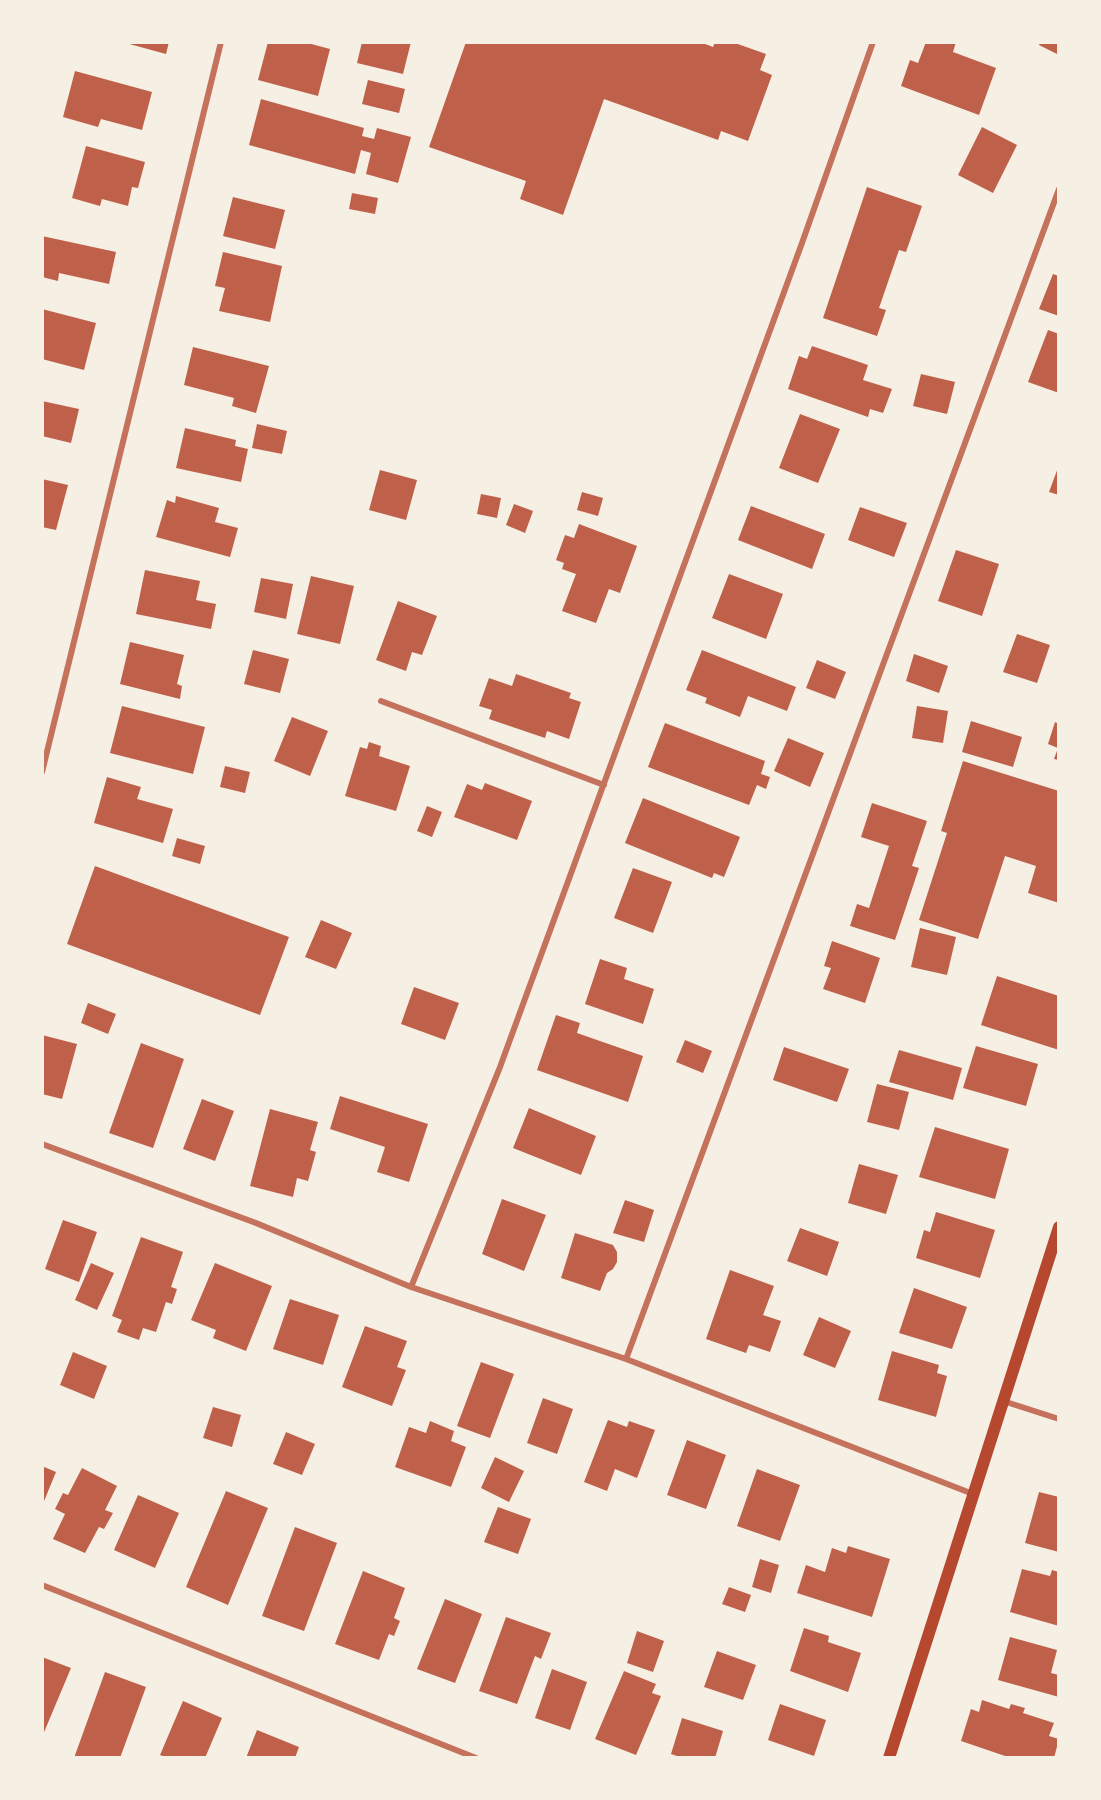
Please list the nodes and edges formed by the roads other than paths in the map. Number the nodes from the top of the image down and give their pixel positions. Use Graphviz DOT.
graph roads {
  1 [pos="221,42"];
  2 [pos="873,42"];
  3 [pos="1059,189"];
  4 [pos="381,701"];
  5 [pos="42,772"];
  6 [pos="603,785"];
  7 [pos="42,1144"];
  8 [pos="1059,1227"];
  9 [pos="411,1287"];
  10 [pos="626,1359"];
  11 [pos="1002,1401"];
  12 [pos="1059,1419"];
  13 [pos="973,1494"];
  14 [pos="42,1584"];
  15 [pos="476,1758"];
  16 [pos="889,1758"];
  1 -- 5 [label="street"];
  2 -- 6 [label="street"];
  3 -- 10 [label="street"];
  4 -- 6 [label="street"];
  6 -- 9 [label="street"];
  7 -- 9 [label="street"];
  8 -- 11 [label="main road"];
  9 -- 10 [label="street"];
  10 -- 13 [label="street"];
  11 -- 12 [label="street"];
  11 -- 13 [label="main road"];
  13 -- 16 [label="main road"];
  14 -- 15 [label="street"];
}
